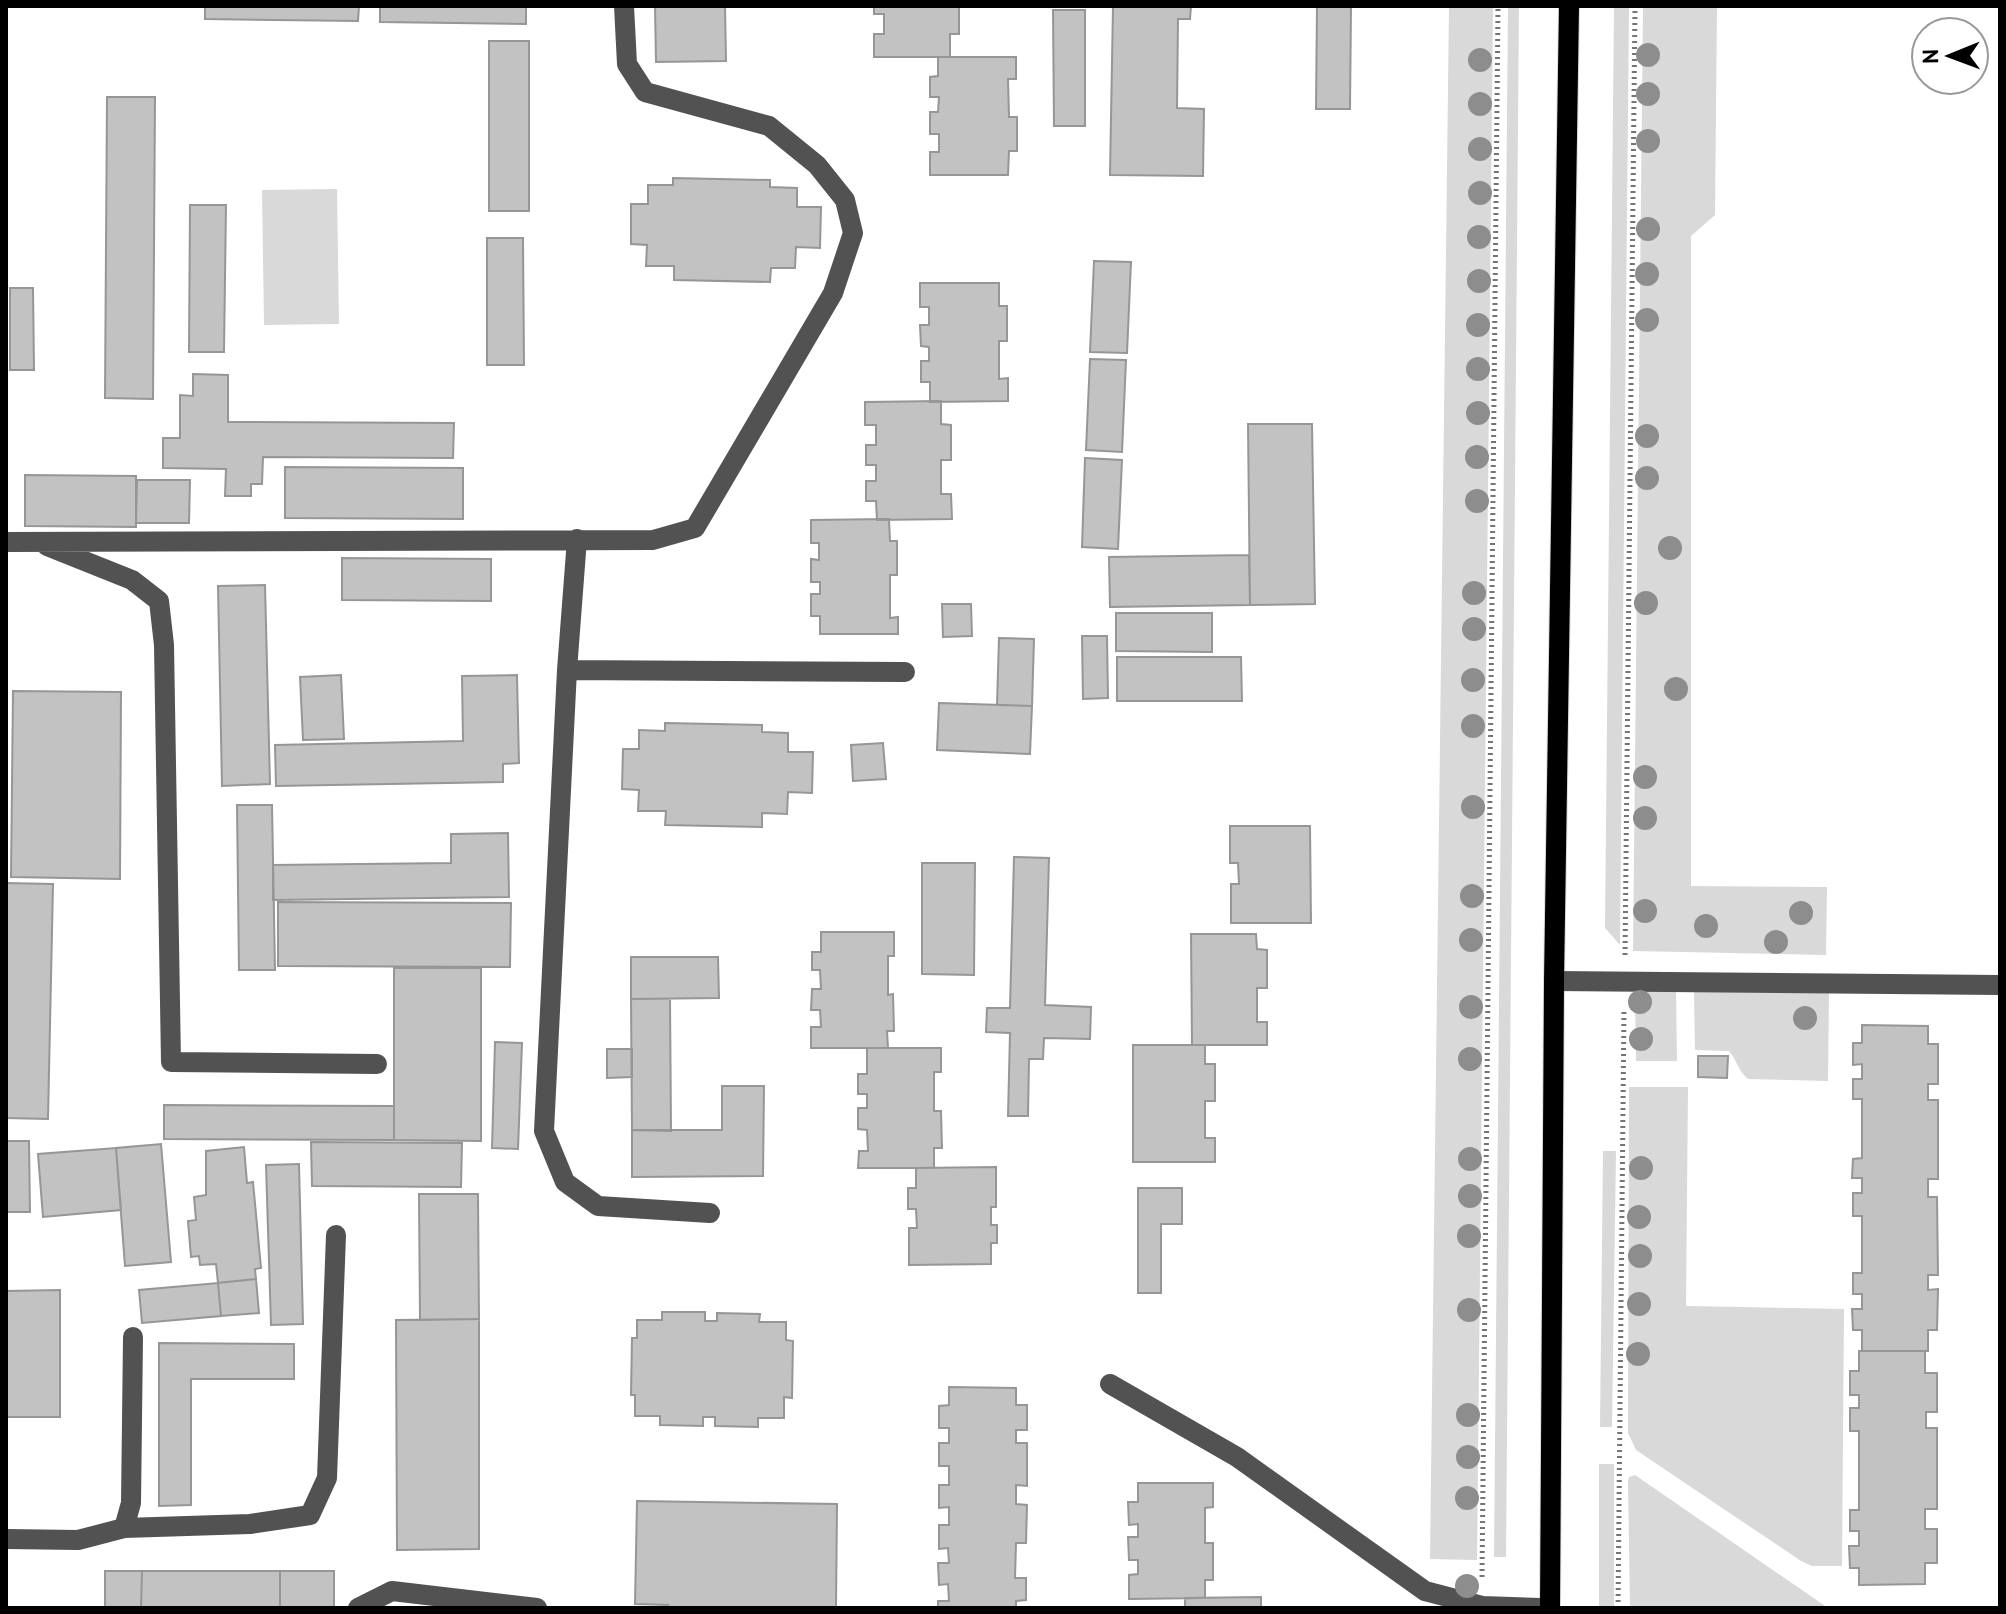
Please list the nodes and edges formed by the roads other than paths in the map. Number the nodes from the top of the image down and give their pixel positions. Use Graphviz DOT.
graph roads {
  1 [pos="624,6"];
  2 [pos="1569,6"];
  3 [pos="577,539"];
  4 [pos="6,542"];
  5 [pos="35,542"];
  6 [pos="567,670"];
  7 [pos="905,672"];
  8 [pos="1554,981"];
  9 [pos="2000,985"];
  10 [pos="377,1064"];
  11 [pos="710,1213"];
  12 [pos="336,1235"];
  13 [pos="133,1337"];
  14 [pos="1110,1384"];
  15 [pos="124,1528"];
  16 [pos="6,1539"];
  17 [pos="358,1608"];
  18 [pos="538,1608"];
  19 [pos="1541,1608"];
  20 [pos="1550,1608"];
  1 -- 3 [label="street"];
  2 -- 8 [label="main road"];
  3 -- 5 [label="street"];
  3 -- 6 [label="street"];
  4 -- 5 [label="street"];
  5 -- 10 [label="street"];
  6 -- 7 [label="street"];
  6 -- 11 [label="street"];
  8 -- 9 [label="street"];
  8 -- 20 [label="main road"];
  12 -- 15 [label="street"];
  13 -- 15 [label="street"];
  14 -- 19 [label="street"];
  15 -- 16 [label="street"];
  17 -- 18 [label="street"];
}
